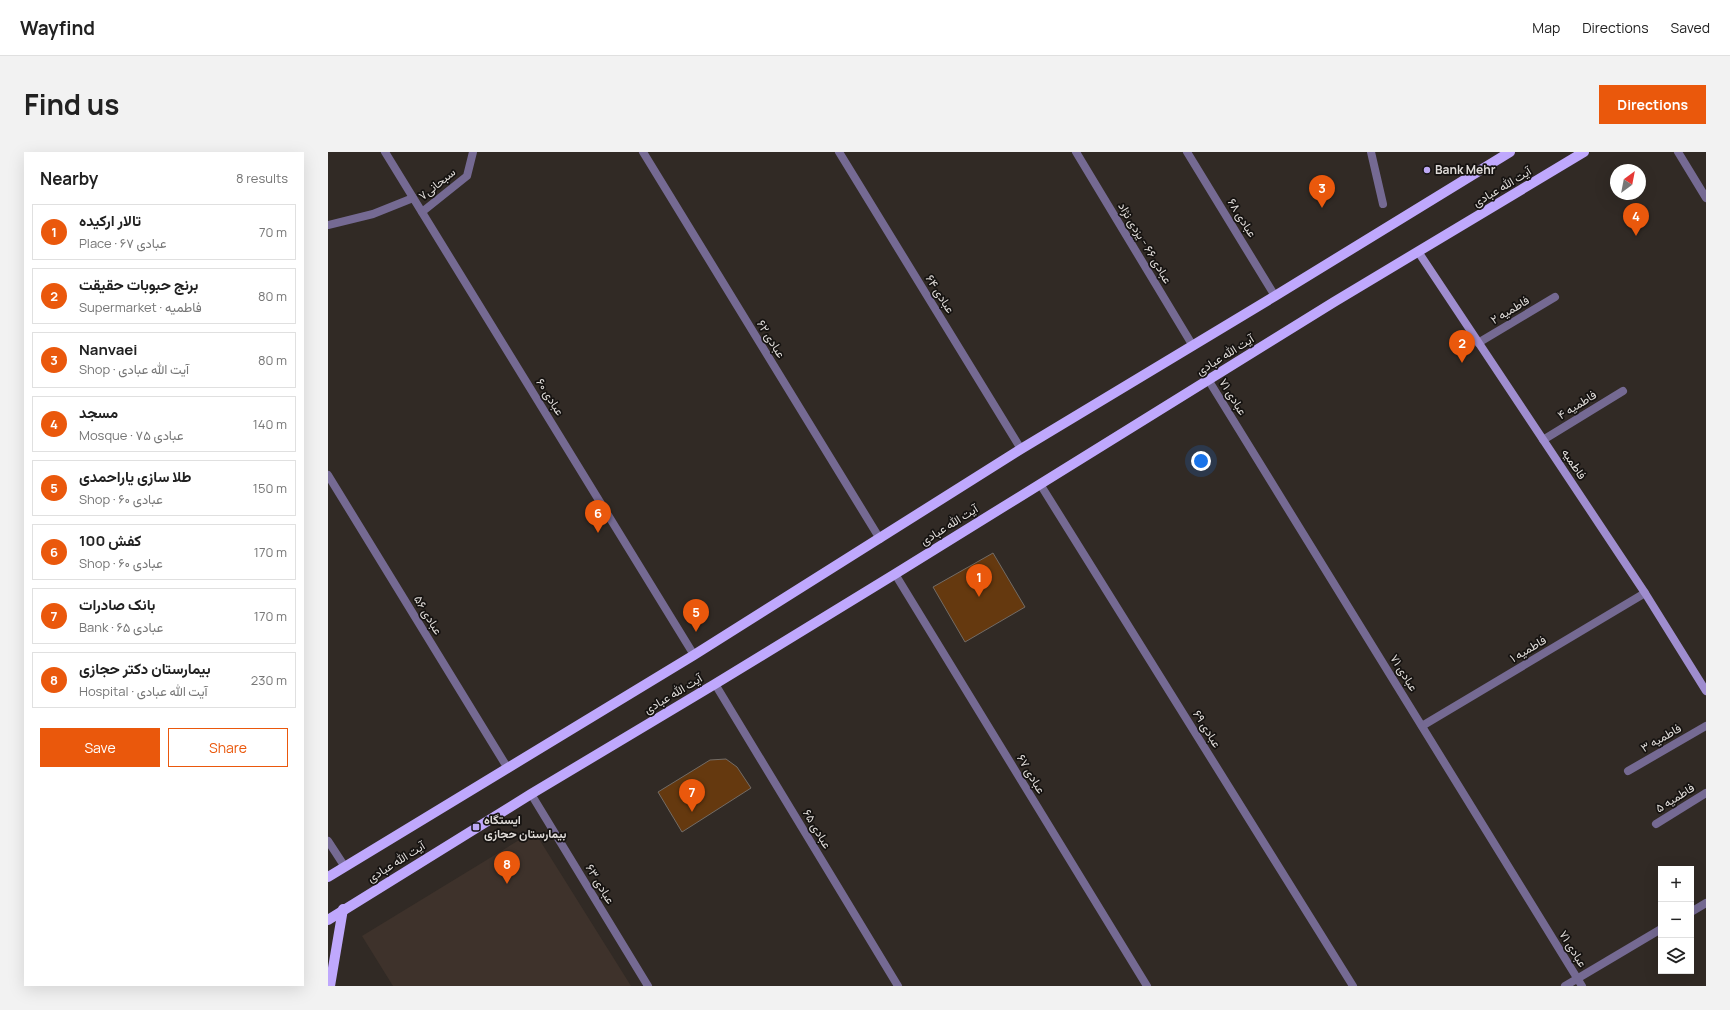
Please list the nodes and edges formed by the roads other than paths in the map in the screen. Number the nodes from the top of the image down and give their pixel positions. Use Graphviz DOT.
graph roads {
  1 [pos="385,152"];
  2 [pos="473,152"];
  3 [pos="643,152"];
  4 [pos="839,152"];
  5 [pos="1076,152"];
  6 [pos="1187,152"];
  7 [pos="1371,152"];
  8 [pos="1510,152"];
  9 [pos="1584,152"];
  10 [pos="1678,152"];
  11 [pos="413,198"];
  12 [pos="1706,198"];
  13 [pos="1383,204"];
  14 [pos="422,212"];
  15 [pos="328,225"];
  16 [pos="1418,253"];
  17 [pos="1275,296"];
  18 [pos="1555,297"];
  19 [pos="1478,343"];
  20 [pos="1193,346"];
  21 [pos="1209,381"];
  22 [pos="1623,391"];
  23 [pos="1543,440"];
  24 [pos="1021,449"];
  25 [pos="328,474"];
  26 [pos="1040,484"];
  27 [pos="880,539"];
  28 [pos="895,574"];
  29 [pos="1645,593"];
  30 [pos="694,655"];
  31 [pos="715,684"];
  32 [pos="1706,691"];
  33 [pos="1422,726"];
  34 [pos="1706,726"];
  35 [pos="507,767"];
  36 [pos="1628,772"];
  37 [pos="1706,793"];
  38 [pos="531,794"];
  39 [pos="1656,824"];
  40 [pos="328,841"];
  41 [pos="345,867"];
  42 [pos="328,877"];
  43 [pos="1706,903"];
  44 [pos="344,910"];
  45 [pos="1694,910"];
  46 [pos="328,920"];
  47 [pos="1658,931"];
  48 [pos="1577,978"];
  49 [pos="330,986"];
  50 [pos="648,986"];
  51 [pos="898,986"];
  52 [pos="1147,986"];
  53 [pos="1353,986"];
  54 [pos="1565,986"];
  55 [pos="1582,986"];
  1 -- 11 [label="street, عبادی ۶۰"];
  2 -- 14 [label="street, سبحانی۷"];
  3 -- 27 [label="street, عبادی ۶۲"];
  4 -- 24 [label="street, عبادی ۶۴"];
  5 -- 20 [label="street, عبادی ۶۶ - یزدی نژاد"];
  6 -- 17 [label="street, عبادی ۶۸"];
  7 -- 13 [label="street"];
  8 -- 17 [label="main road, آیت الله عبادی"];
  9 -- 16 [label="main road, آیت الله عبادی"];
  10 -- 12 [label="street"];
  11 -- 14 [label="street, عبادی ۶۰"];
  11 -- 15 [label="street"];
  14 -- 30 [label="street, عبادی ۶۰"];
  16 -- 19 [label="street, فاطمیه"];
  16 -- 21 [label="main road, آیت الله عبادی"];
  17 -- 20 [label="main road, آیت الله عبادی"];
  18 -- 19 [label="street, فاطمیه ۲"];
  19 -- 23 [label="street, فاطمیه"];
  20 -- 24 [label="main road, آیت الله عبادی"];
  21 -- 26 [label="main road, آیت الله عبادی"];
  21 -- 33 [label="street, عبادی ۷۱"];
  22 -- 23 [label="street, فاطمیه ۴"];
  23 -- 29 [label="street, فاطمیه"];
  24 -- 27 [label="main road, آیت الله عبادی"];
  25 -- 35 [label="street, عبادی ۵۶"];
  26 -- 28 [label="main road, آیت الله عبادی"];
  26 -- 53 [label="street, عبادی ۶۹"];
  27 -- 30 [label="main road, آیت الله عبادی"];
  28 -- 31 [label="main road, آیت الله عبادی"];
  28 -- 52 [label="street, عبادی ۶۷"];
  29 -- 32 [label="street, فاطمیه"];
  29 -- 33 [label="street, فاطمیه ۱"];
  30 -- 35 [label="main road, آیت الله عبادی"];
  31 -- 38 [label="main road, آیت الله عبادی"];
  31 -- 51 [label="street, عبادی ۶۵"];
  33 -- 48 [label="street, عبادی ۷۱"];
  34 -- 36 [label="street, فاطمیه ۳"];
  35 -- 41 [label="main road, آیت الله عبادی"];
  37 -- 39 [label="street, فاطمیه ۵"];
  38 -- 44 [label="main road, آیت الله عبادی"];
  38 -- 50 [label="street, عبادی ۶۳"];
  40 -- 41 [label="street"];
  41 -- 42 [label="main road, آیت الله عبادی"];
  43 -- 45 [label="street"];
  44 -- 46 [label="main road, آیت الله عبادی"];
  44 -- 49 [label="main road"];
  47 -- 48 [label="street"];
  48 -- 54 [label="street"];
  48 -- 55 [label="street, عبادی ۷۱"];
}
